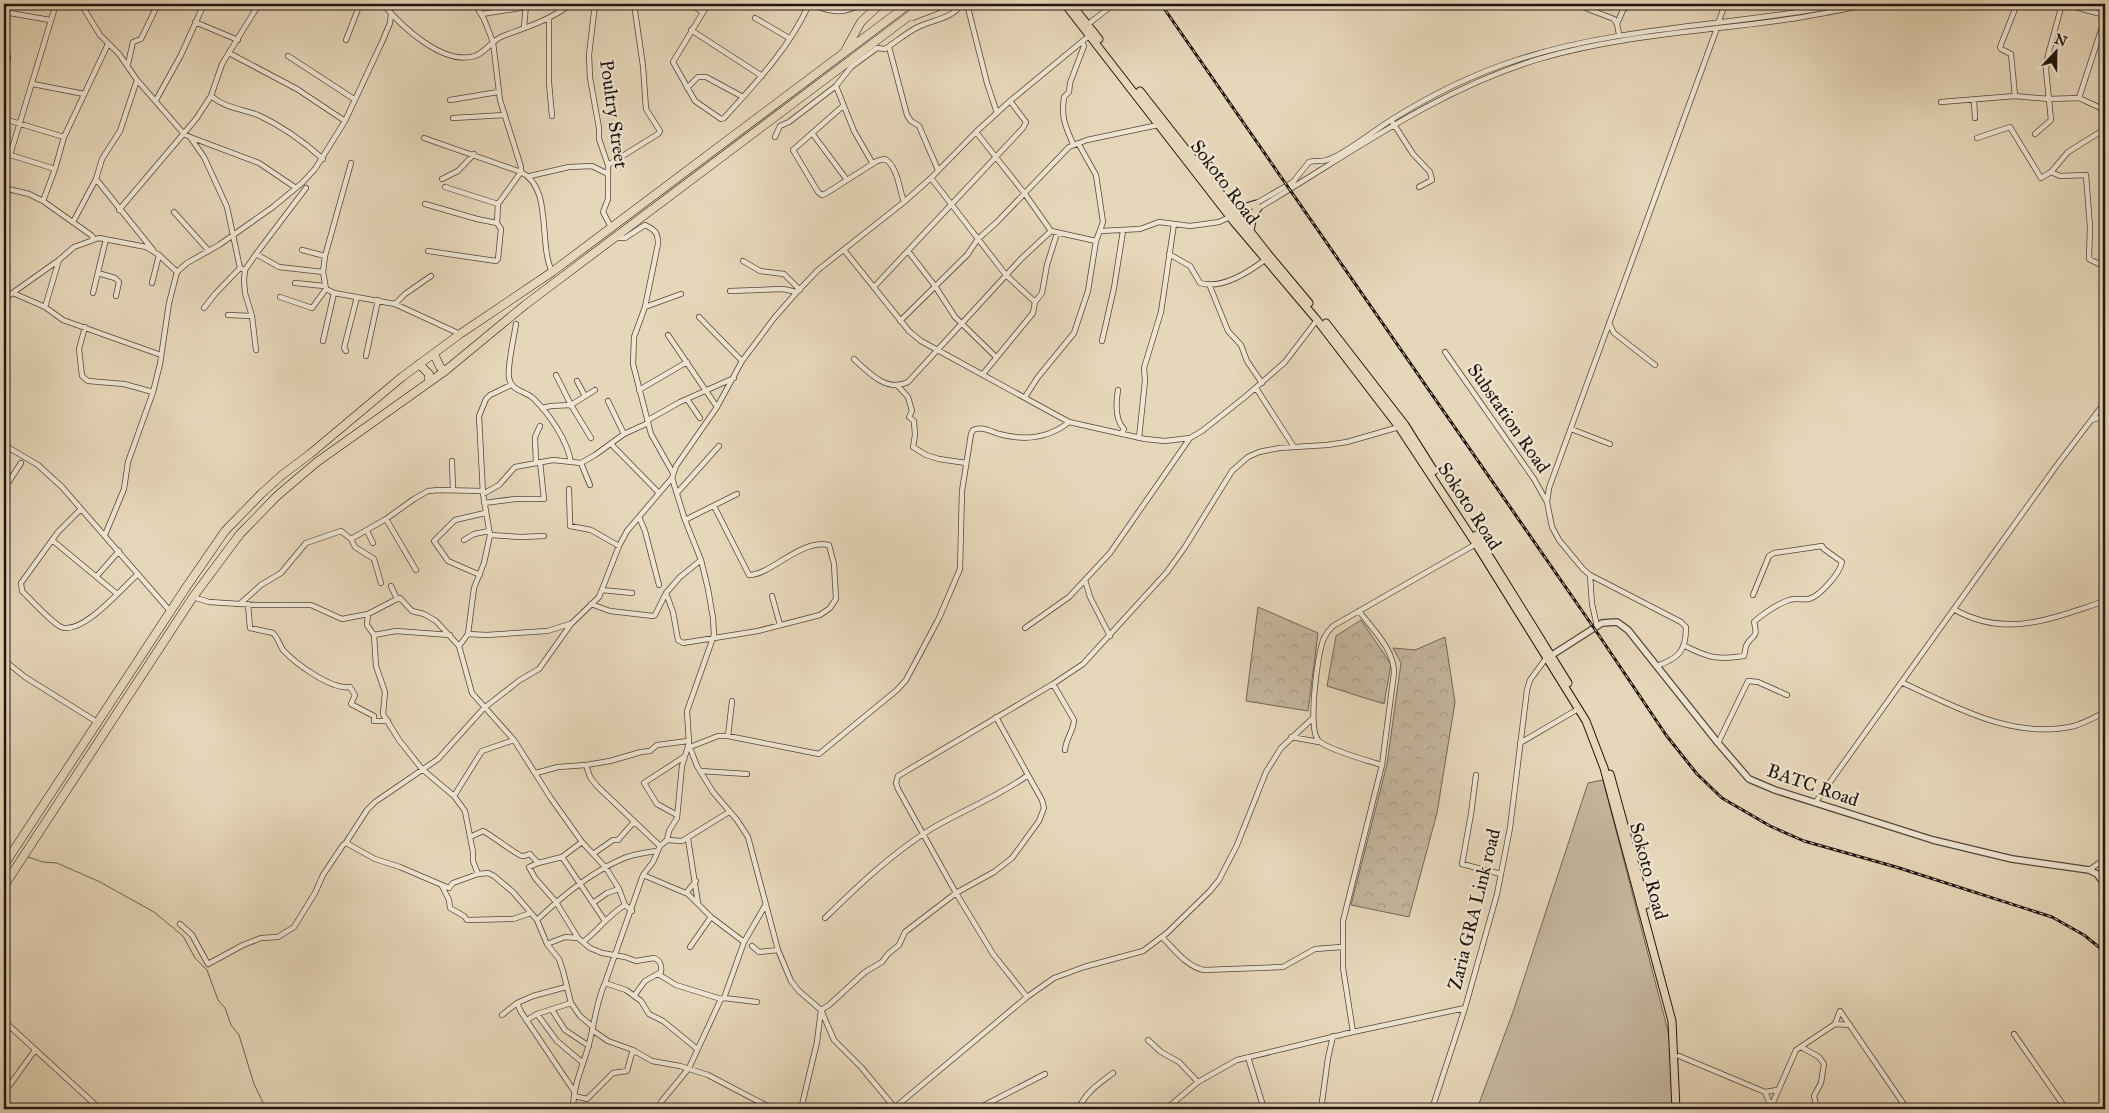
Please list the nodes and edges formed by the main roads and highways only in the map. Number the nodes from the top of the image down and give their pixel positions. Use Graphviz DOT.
graph roads {
  1 [pos="880,4"];
  2 [pos="909,4"];
  3 [pos="925,4"];
  4 [pos="944,4"];
  5 [pos="1065,4"];
  6 [pos="1072,4"];
  7 [pos="902,21"];
  8 [pos="1086,26"];
  9 [pos="841,55"];
  10 [pos="1229,204"];
  11 [pos="1236,218"];
  12 [pos="1250,231"];
  13 [pos="434,354"];
  14 [pos="419,364"];
  15 [pos="445,370"];
  16 [pos="429,382"];
  17 [pos="1514,600"];
  18 [pos="1549,656"];
  19 [pos="4,865"];
  20 [pos="4,886"];
  21 [pos="1676,1109"];
  22 [pos="1681,1109"];
  1 -- 9 [label="highway"];
  2 -- 9 [label="highway"];
  3 -- 7 [label="highway"];
  4 -- 7 [label="highway"];
  5 -- 8 [label="main road, Sokoto Road"];
  6 -- 8 [label="main road"];
  7 -- 15 [label="highway"];
  8 -- 10 [label="main road"];
  8 -- 11 [label="main road, Sokoto Road"];
  9 -- 13 [label="highway"];
  10 -- 11 [label="main road"];
  10 -- 12 [label="main road"];
  11 -- 12 [label="main road, Sokoto Road"];
  11 -- 17 [label="main road, Sokoto Road"];
  12 -- 17 [label="main road, Sokoto Road"];
  13 -- 14 [label="highway"];
  13 -- 15 [label="highway"];
  14 -- 16 [label="highway"];
  14 -- 19 [label="highway"];
  15 -- 16 [label="highway"];
  16 -- 20 [label="highway"];
  17 -- 18 [label="main road, Sokoto Road"];
  18 -- 21 [label="main road, Sokoto Road"];
  18 -- 22 [label="main road, Sokoto Road"];
}
